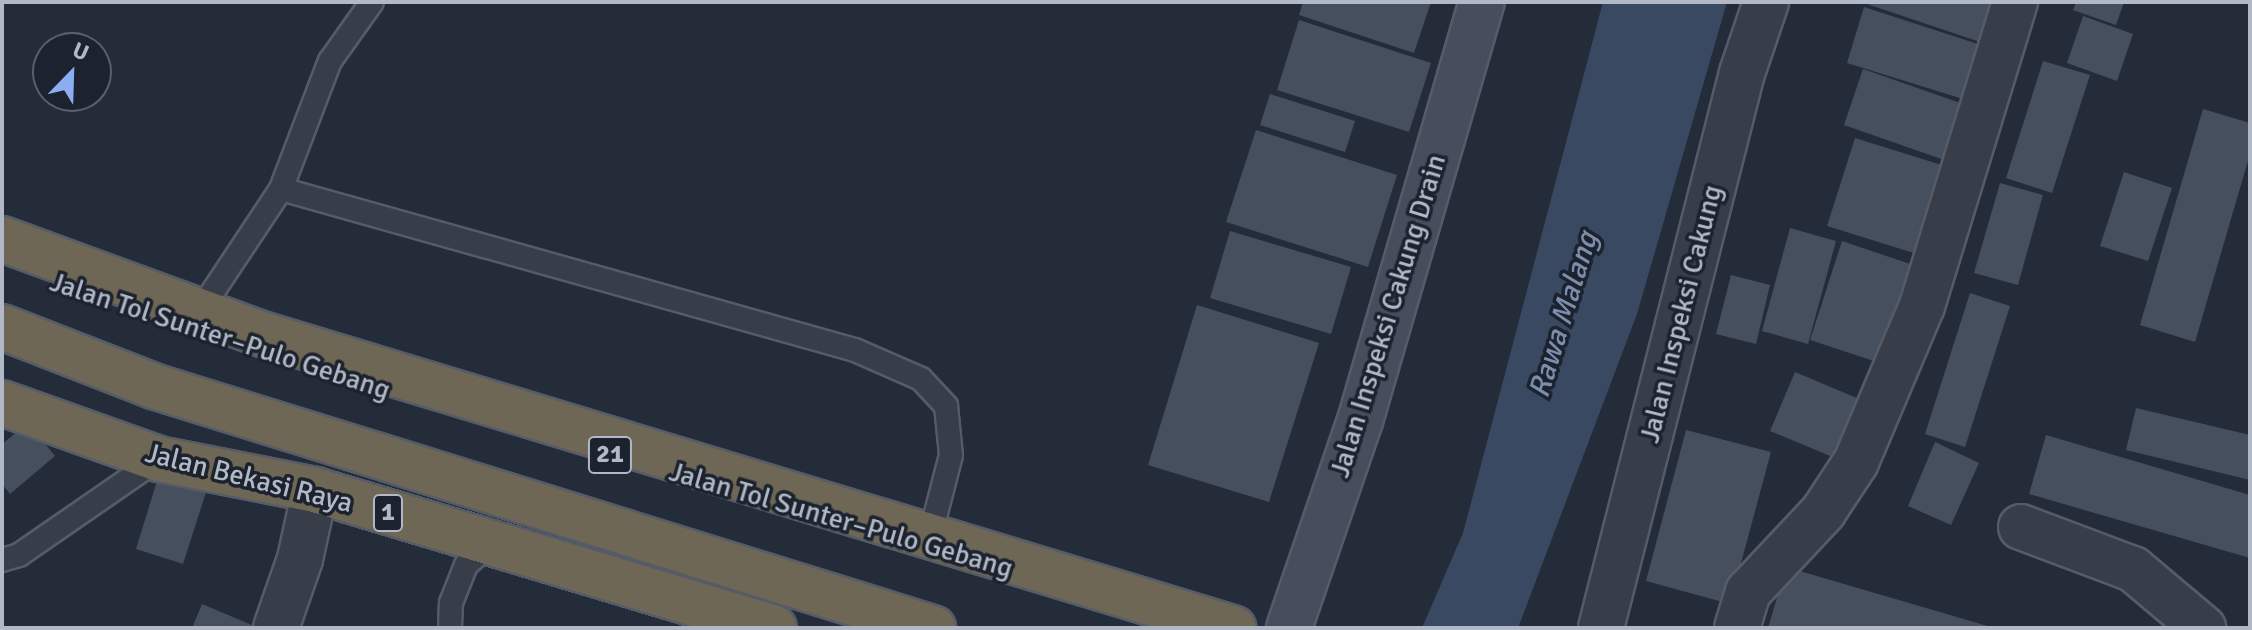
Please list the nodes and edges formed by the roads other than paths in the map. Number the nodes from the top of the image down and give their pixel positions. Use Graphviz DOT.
graph roads {
  1 [pos="372,2"];
  2 [pos="1482,2"];
  3 [pos="1766,2"];
  4 [pos="2015,2"];
  5 [pos="281,189"];
  6 [pos="2,239"];
  7 [pos="2,265"];
  8 [pos="200,311"];
  9 [pos="2,327"];
  10 [pos="2,403"];
  11 [pos="159,459"];
  12 [pos="315,490"];
  13 [pos="2021,527"];
  14 [pos="930,536"];
  15 [pos="477,555"];
  16 [pos="2,560"];
  17 [pos="276,628"];
  18 [pos="450,628"];
  19 [pos="774,628"];
  20 [pos="933,628"];
  21 [pos="1223,628"];
  22 [pos="1233,628"];
  23 [pos="1289,628"];
  24 [pos="1601,628"];
  25 [pos="1737,628"];
  26 [pos="2203,628"];
  1 -- 5 [label="lane"];
  2 -- 23 [label="street, Jalan Inspeksi Cakung Drain"];
  3 -- 24 [label="street, Jalan Inspeksi Cakung"];
  4 -- 25 [label="street"];
  5 -- 8 [label="lane"];
  5 -- 14 [label="lane"];
  6 -- 8 [label="highway"];
  7 -- 21 [label="highway, Jalan Tol Sunter–Pulo Gebang / 21"];
  8 -- 14 [label="highway"];
  9 -- 20 [label="highway, 21"];
  10 -- 11 [label="highway, Jalan Bekasi Raya / 1"];
  11 -- 12 [label="highway, Jalan Bekasi Raya / 1"];
  11 -- 16 [label="lane"];
  12 -- 15 [label="highway, Jalan Bekasi Raya / 1"];
  12 -- 17 [label="street"];
  13 -- 26 [label="street"];
  14 -- 22 [label="highway"];
  15 -- 18 [label="lane"];
  15 -- 19 [label="highway, Jalan Bekasi Raya / 1"];
}
